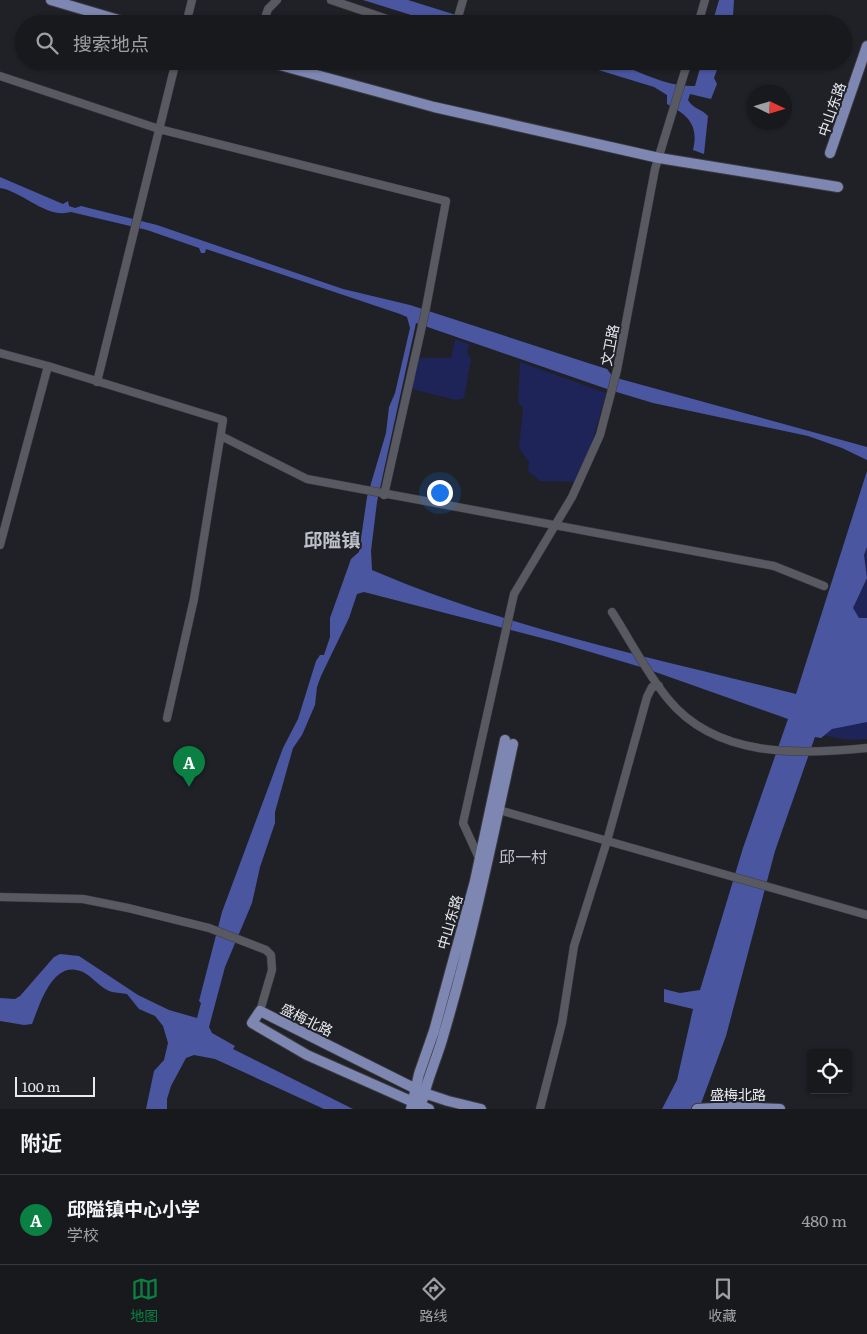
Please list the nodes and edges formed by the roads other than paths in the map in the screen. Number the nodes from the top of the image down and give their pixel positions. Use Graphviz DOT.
graph roads {
  1 [pos="51,0"];
  2 [pos="192,0"];
  3 [pos="277,0"];
  4 [pos="331,0"];
  5 [pos="463,0"];
  6 [pos="705,0"];
  7 [pos="102,15"];
  8 [pos="188,15"];
  9 [pos="266,15"];
  10 [pos="375,15"];
  11 [pos="458,15"];
  12 [pos="701,15"];
  13 [pos="867,46"];
  14 [pos="174,70"];
  15 [pos="298,70"];
  16 [pos="685,70"];
  17 [pos="0,76"];
  18 [pos="159,128"];
  19 [pos="830,153"];
  20 [pos="659,158"];
  21 [pos="838,187"];
  22 [pos="0,352"];
  23 [pos="48,366"];
  24 [pos="96,382"];
  25 [pos="221,436"];
  26 [pos="384,495"];
  27 [pos="0,545"];
  28 [pos="824,586"];
  29 [pos="612,612"];
  30 [pos="659,686"];
  31 [pos="167,718"];
  32 [pos="867,748"];
  33 [pos="499,810"];
  34 [pos="608,841"];
  35 [pos="480,858"];
  36 [pos="0,897"];
  37 [pos="867,915"];
  38 [pos="260,1011"];
  39 [pos="420,1090"];
  40 [pos="419,1107"];
  41 [pos="708,1108"];
  42 [pos="481,1109"];
  43 [pos="540,1109"];
  44 [pos="697,1109"];
  45 [pos="780,1109"];
  1 -- 7 [label="main road"];
  2 -- 8 [label="street"];
  3 -- 9 [label="street"];
  4 -- 10 [label="street"];
  5 -- 11 [label="street"];
  6 -- 12 [label="street"];
  13 -- 19 [label="main road, 中山东路"];
  14 -- 18 [label="street"];
  15 -- 20 [label="main road"];
  16 -- 20 [label="street, 文卫路"];
  17 -- 18 [label="street"];
  18 -- 24 [label="street"];
  18 -- 26 [label="street"];
  20 -- 21 [label="main road"];
  20 -- 35 [label="street, 文卫路"];
  22 -- 23 [label="street"];
  23 -- 24 [label="street"];
  23 -- 27 [label="street"];
  24 -- 25 [label="street"];
  25 -- 26 [label="street"];
  25 -- 31 [label="street"];
  26 -- 28 [label="street"];
  29 -- 30 [label="street"];
  30 -- 32 [label="street"];
  30 -- 34 [label="street"];
  33 -- 34 [label="street"];
  33 -- 35 [label="main road, 中山东路"];
  33 -- 39 [label="main road, 中山东路"];
  34 -- 37 [label="street"];
  34 -- 43 [label="street"];
  35 -- 39 [label="main road, 中山东路"];
  36 -- 38 [label="street"];
  38 -- 39 [label="main road, 盛梅北路"];
  38 -- 40 [label="main road, 盛梅北路"];
  39 -- 40 [label="main road, 中山东路"];
  39 -- 42 [label="main road, 盛梅北路"];
  41 -- 44 [label="main road, 盛梅北路"];
  41 -- 45 [label="main road, 盛梅北路"];
}
